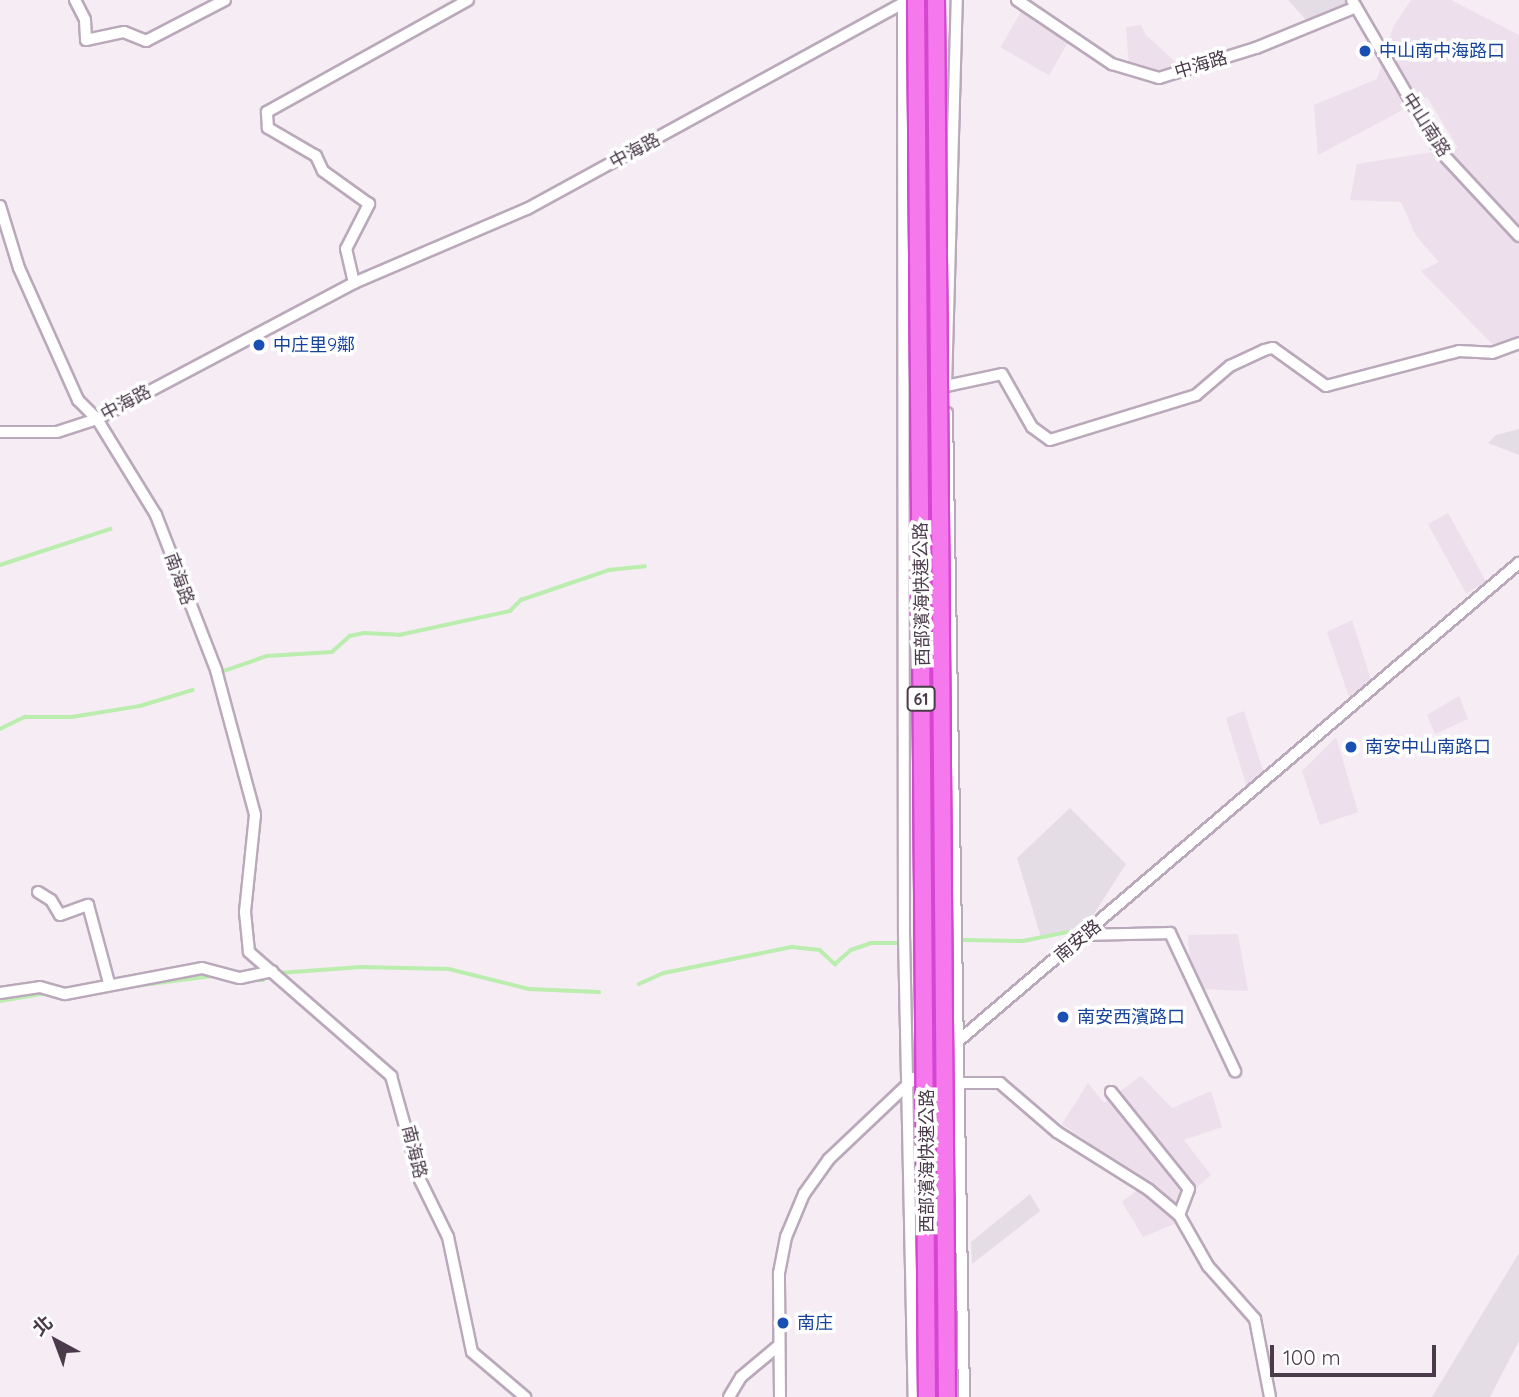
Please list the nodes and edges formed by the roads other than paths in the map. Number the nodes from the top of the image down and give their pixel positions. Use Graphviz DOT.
graph roads {
  1 [pos="75,0"];
  2 [pos="226,0"];
  3 [pos="468,0"];
  4 [pos="936,0"];
  5 [pos="957,0"];
  6 [pos="1017,0"];
  7 [pos="907,1"];
  8 [pos="1354,4"];
  9 [pos="0,206"];
  10 [pos="1519,236"];
  11 [pos="354,283"];
  12 [pos="1519,343"];
  13 [pos="946,386"];
  14 [pos="97,419"];
  15 [pos="0,432"];
  16 [pos="1519,563"];
  17 [pos="38,892"];
  18 [pos="1084,935"];
  19 [pos="272,971"];
  20 [pos="109,983"];
  21 [pos="0,993"];
  22 [pos="955,1044"];
  23 [pos="1235,1071"];
  24 [pos="956,1082"];
  25 [pos="909,1083"];
  26 [pos="1111,1092"];
  27 [pos="1179,1215"];
  28 [pos="777,1347"];
  29 [pos="525,1397"];
  30 [pos="729,1397"];
  31 [pos="780,1397"];
  32 [pos="914,1397"];
  33 [pos="927,1397"];
  34 [pos="947,1397"];
  35 [pos="964,1397"];
  36 [pos="1270,1397"];
  1 -- 2 [label="street"];
  3 -- 11 [label="street"];
  4 -- 34 [label="highway, 西部濱海快速公路 / 61, bridge"];
  5 -- 13 [label="street"];
  6 -- 8 [label="street, 中海路"];
  7 -- 11 [label="street, 中海路"];
  7 -- 25 [label="street"];
  7 -- 33 [label="highway, 西部濱海快速公路 / 61, bridge"];
  8 -- 10 [label="street, 中山南路"];
  9 -- 14 [label="street, 南海路"];
  11 -- 14 [label="street, 中海路"];
  12 -- 13 [label="street"];
  13 -- 22 [label="street"];
  14 -- 15 [label="street, 中海路"];
  14 -- 19 [label="street, 南海路"];
  16 -- 18 [label="street, 南安路"];
  17 -- 20 [label="street"];
  18 -- 22 [label="street, 南安路"];
  18 -- 23 [label="street"];
  19 -- 20 [label="street"];
  19 -- 29 [label="street, 南海路"];
  20 -- 21 [label="street"];
  22 -- 24 [label="street"];
  22 -- 25 [label="street, 南安路"];
  24 -- 25 [label="street"];
  24 -- 27 [label="street"];
  24 -- 35 [label="street"];
  25 -- 28 [label="street, 南安路"];
  25 -- 32 [label="street"];
  26 -- 27 [label="street"];
  27 -- 36 [label="street"];
  28 -- 30 [label="street"];
  28 -- 31 [label="street, 南安路"];
}
